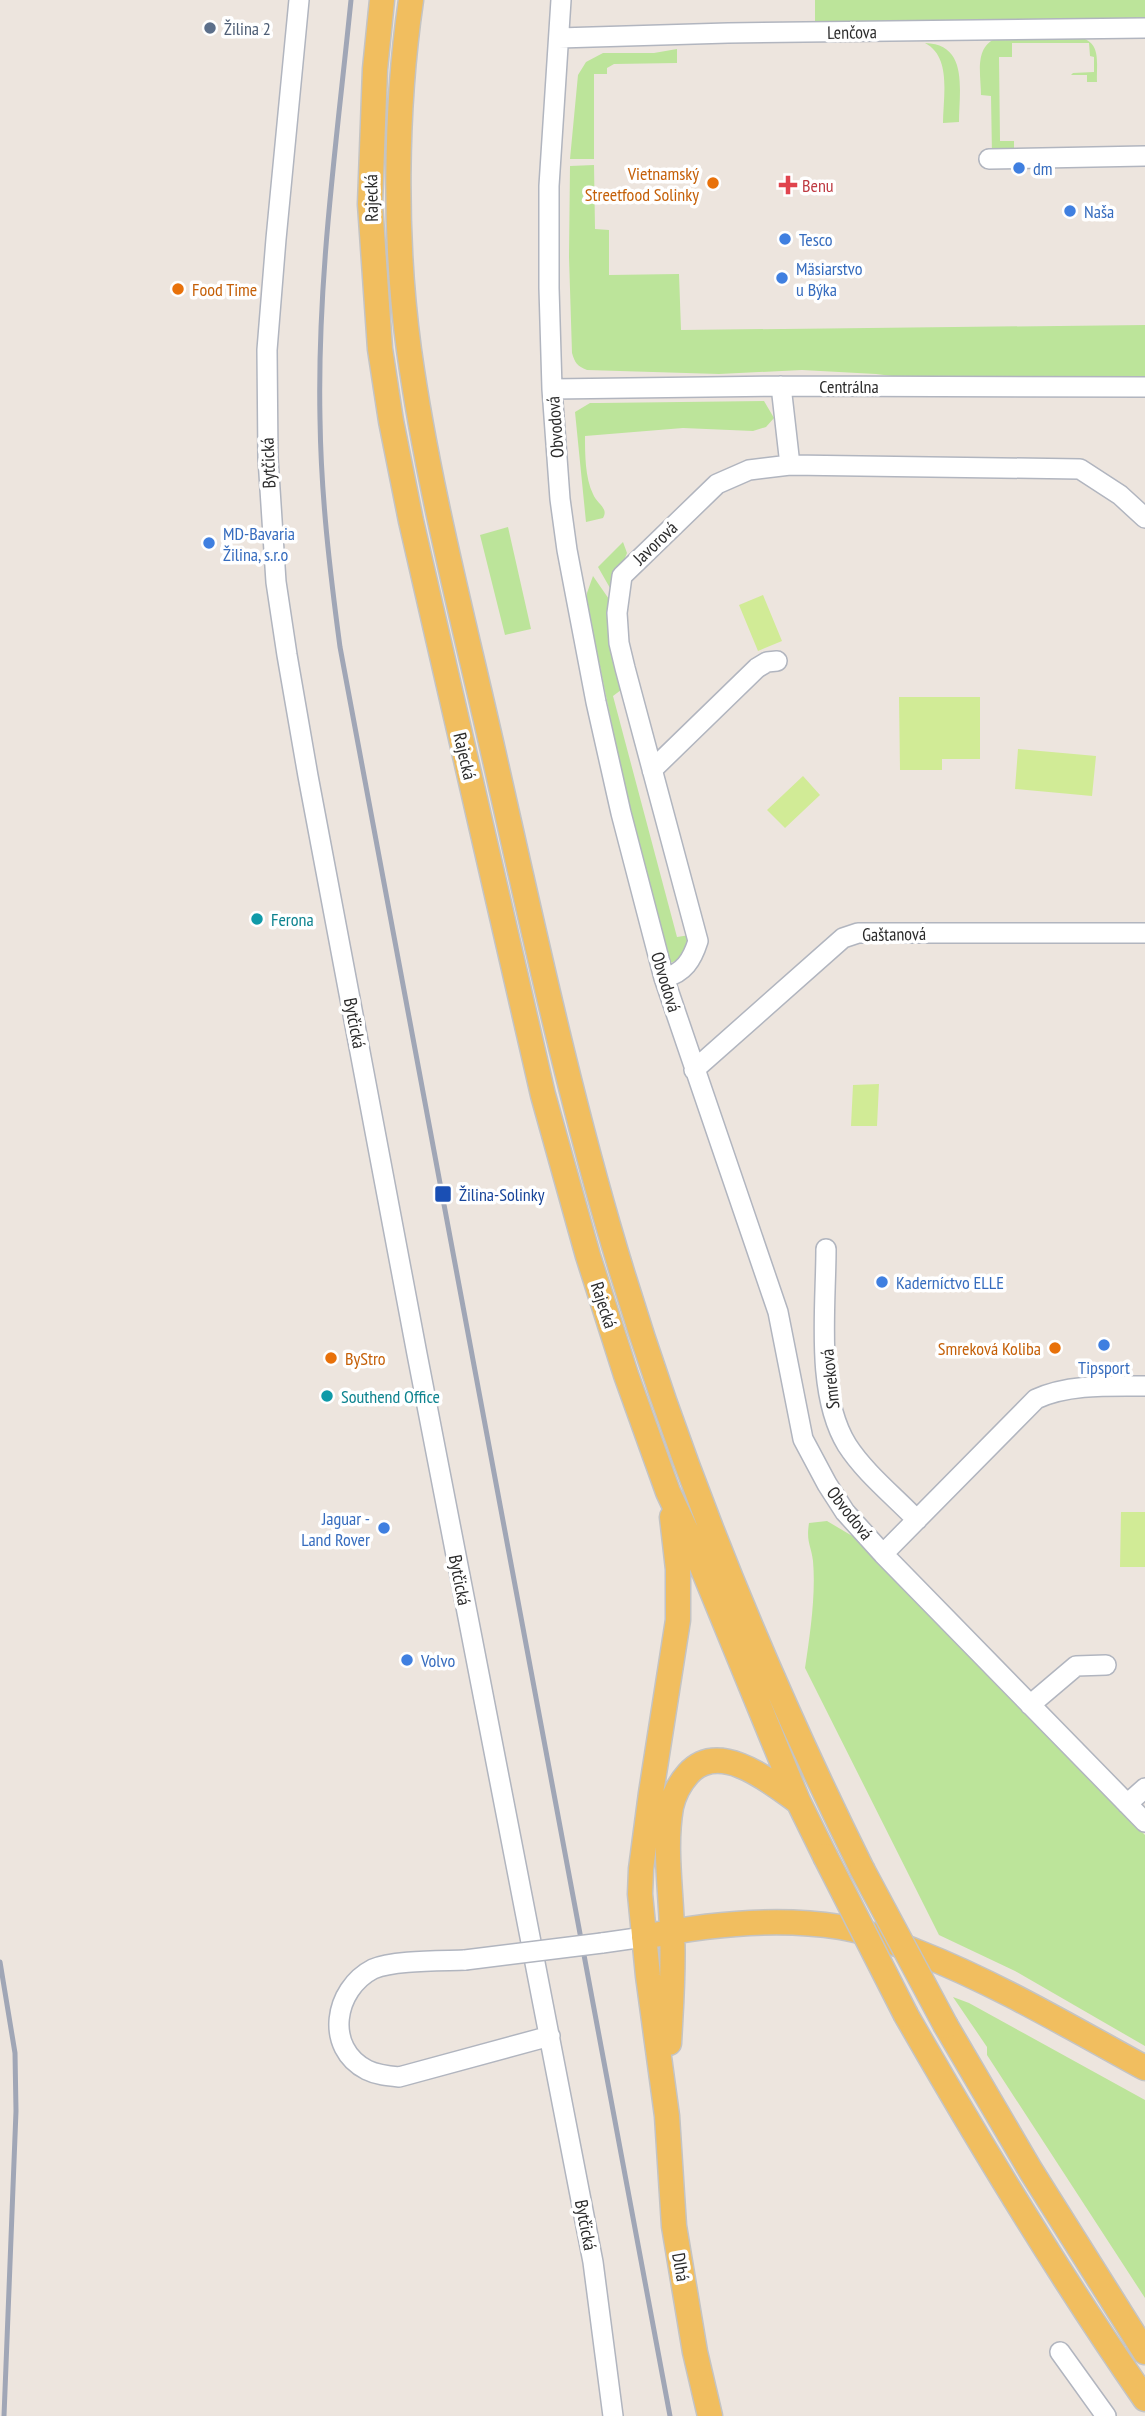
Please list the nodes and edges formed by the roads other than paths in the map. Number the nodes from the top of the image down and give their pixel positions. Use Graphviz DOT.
graph roads {
  1 [pos="299,0"];
  2 [pos="382,0"];
  3 [pos="411,0"];
  4 [pos="561,0"];
  5 [pos="1145,28"];
  6 [pos="559,38"];
  7 [pos="1145,156"];
  8 [pos="989,159"];
  9 [pos="781,386"];
  10 [pos="1145,387"];
  11 [pos="552,389"];
  12 [pos="790,465"];
  13 [pos="1145,517"];
  14 [pos="777,661"];
  15 [pos="652,771"];
  16 [pos="1145,933"];
  17 [pos="664,978"];
  18 [pos="694,1070"];
  19 [pos="826,1249"];
  20 [pos="1145,1386"];
  21 [pos="668,1492"];
  22 [pos="917,1520"];
  23 [pos="883,1554"];
  24 [pos="1105,1665"];
  25 [pos="1030,1705"];
  26 [pos="1145,1788"];
  27 [pos="798,1801"];
  28 [pos="1127,1804"];
  29 [pos="1145,1822"];
  30 [pos="673,1931"];
  31 [pos="644,1937"];
  32 [pos="550,2036"];
  33 [pos="1145,2068"];
  34 [pos="667,2116"];
  35 [pos="1138,2334"];
  36 [pos="1060,2352"];
  37 [pos="1145,2352"];
  38 [pos="1145,2399"];
  39 [pos="613,2416"];
  40 [pos="710,2416"];
  41 [pos="1106,2416"];
  1 -- 32 [label="street, Bytčická"];
  2 -- 21 [label="main road, Rajecká"];
  3 -- 35 [label="main road, Rajecká, bridge"];
  4 -- 6 [label="street, Obvodová"];
  5 -- 6 [label="street, Lenčova"];
  6 -- 11 [label="street, Obvodová"];
  7 -- 8 [label="street"];
  9 -- 10 [label="street, Centrálna"];
  9 -- 11 [label="street, Centrálna"];
  9 -- 12 [label="street"];
  11 -- 17 [label="street, Obvodová"];
  12 -- 13 [label="street, Javorová"];
  12 -- 15 [label="street, Javorová"];
  14 -- 15 [label="street"];
  15 -- 17 [label="street, Javorová"];
  16 -- 18 [label="street, Gaštanová"];
  17 -- 18 [label="street, Obvodová"];
  18 -- 23 [label="street, Obvodová"];
  19 -- 22 [label="street, Smreková"];
  20 -- 22 [label="street"];
  21 -- 27 [label="main road"];
  21 -- 31 [label="main road"];
  22 -- 23 [label="street"];
  23 -- 25 [label="street, Obvodová"];
  24 -- 25 [label="street"];
  25 -- 28 [label="street, Obvodová"];
  26 -- 28 [label="street"];
  27 -- 30 [label="main road"];
  27 -- 38 [label="main road, bridge"];
  28 -- 29 [label="street, Obvodová"];
  30 -- 31 [label="main road"];
  30 -- 33 [label="main road"];
  30 -- 34 [label="main road"];
  31 -- 32 [label="street, bridge"];
  31 -- 34 [label="main road"];
  32 -- 39 [label="street, Bytčická"];
  34 -- 40 [label="main road, Dlhá"];
  35 -- 37 [label="main road, Rajecká"];
  36 -- 41 [label="street"];
}
